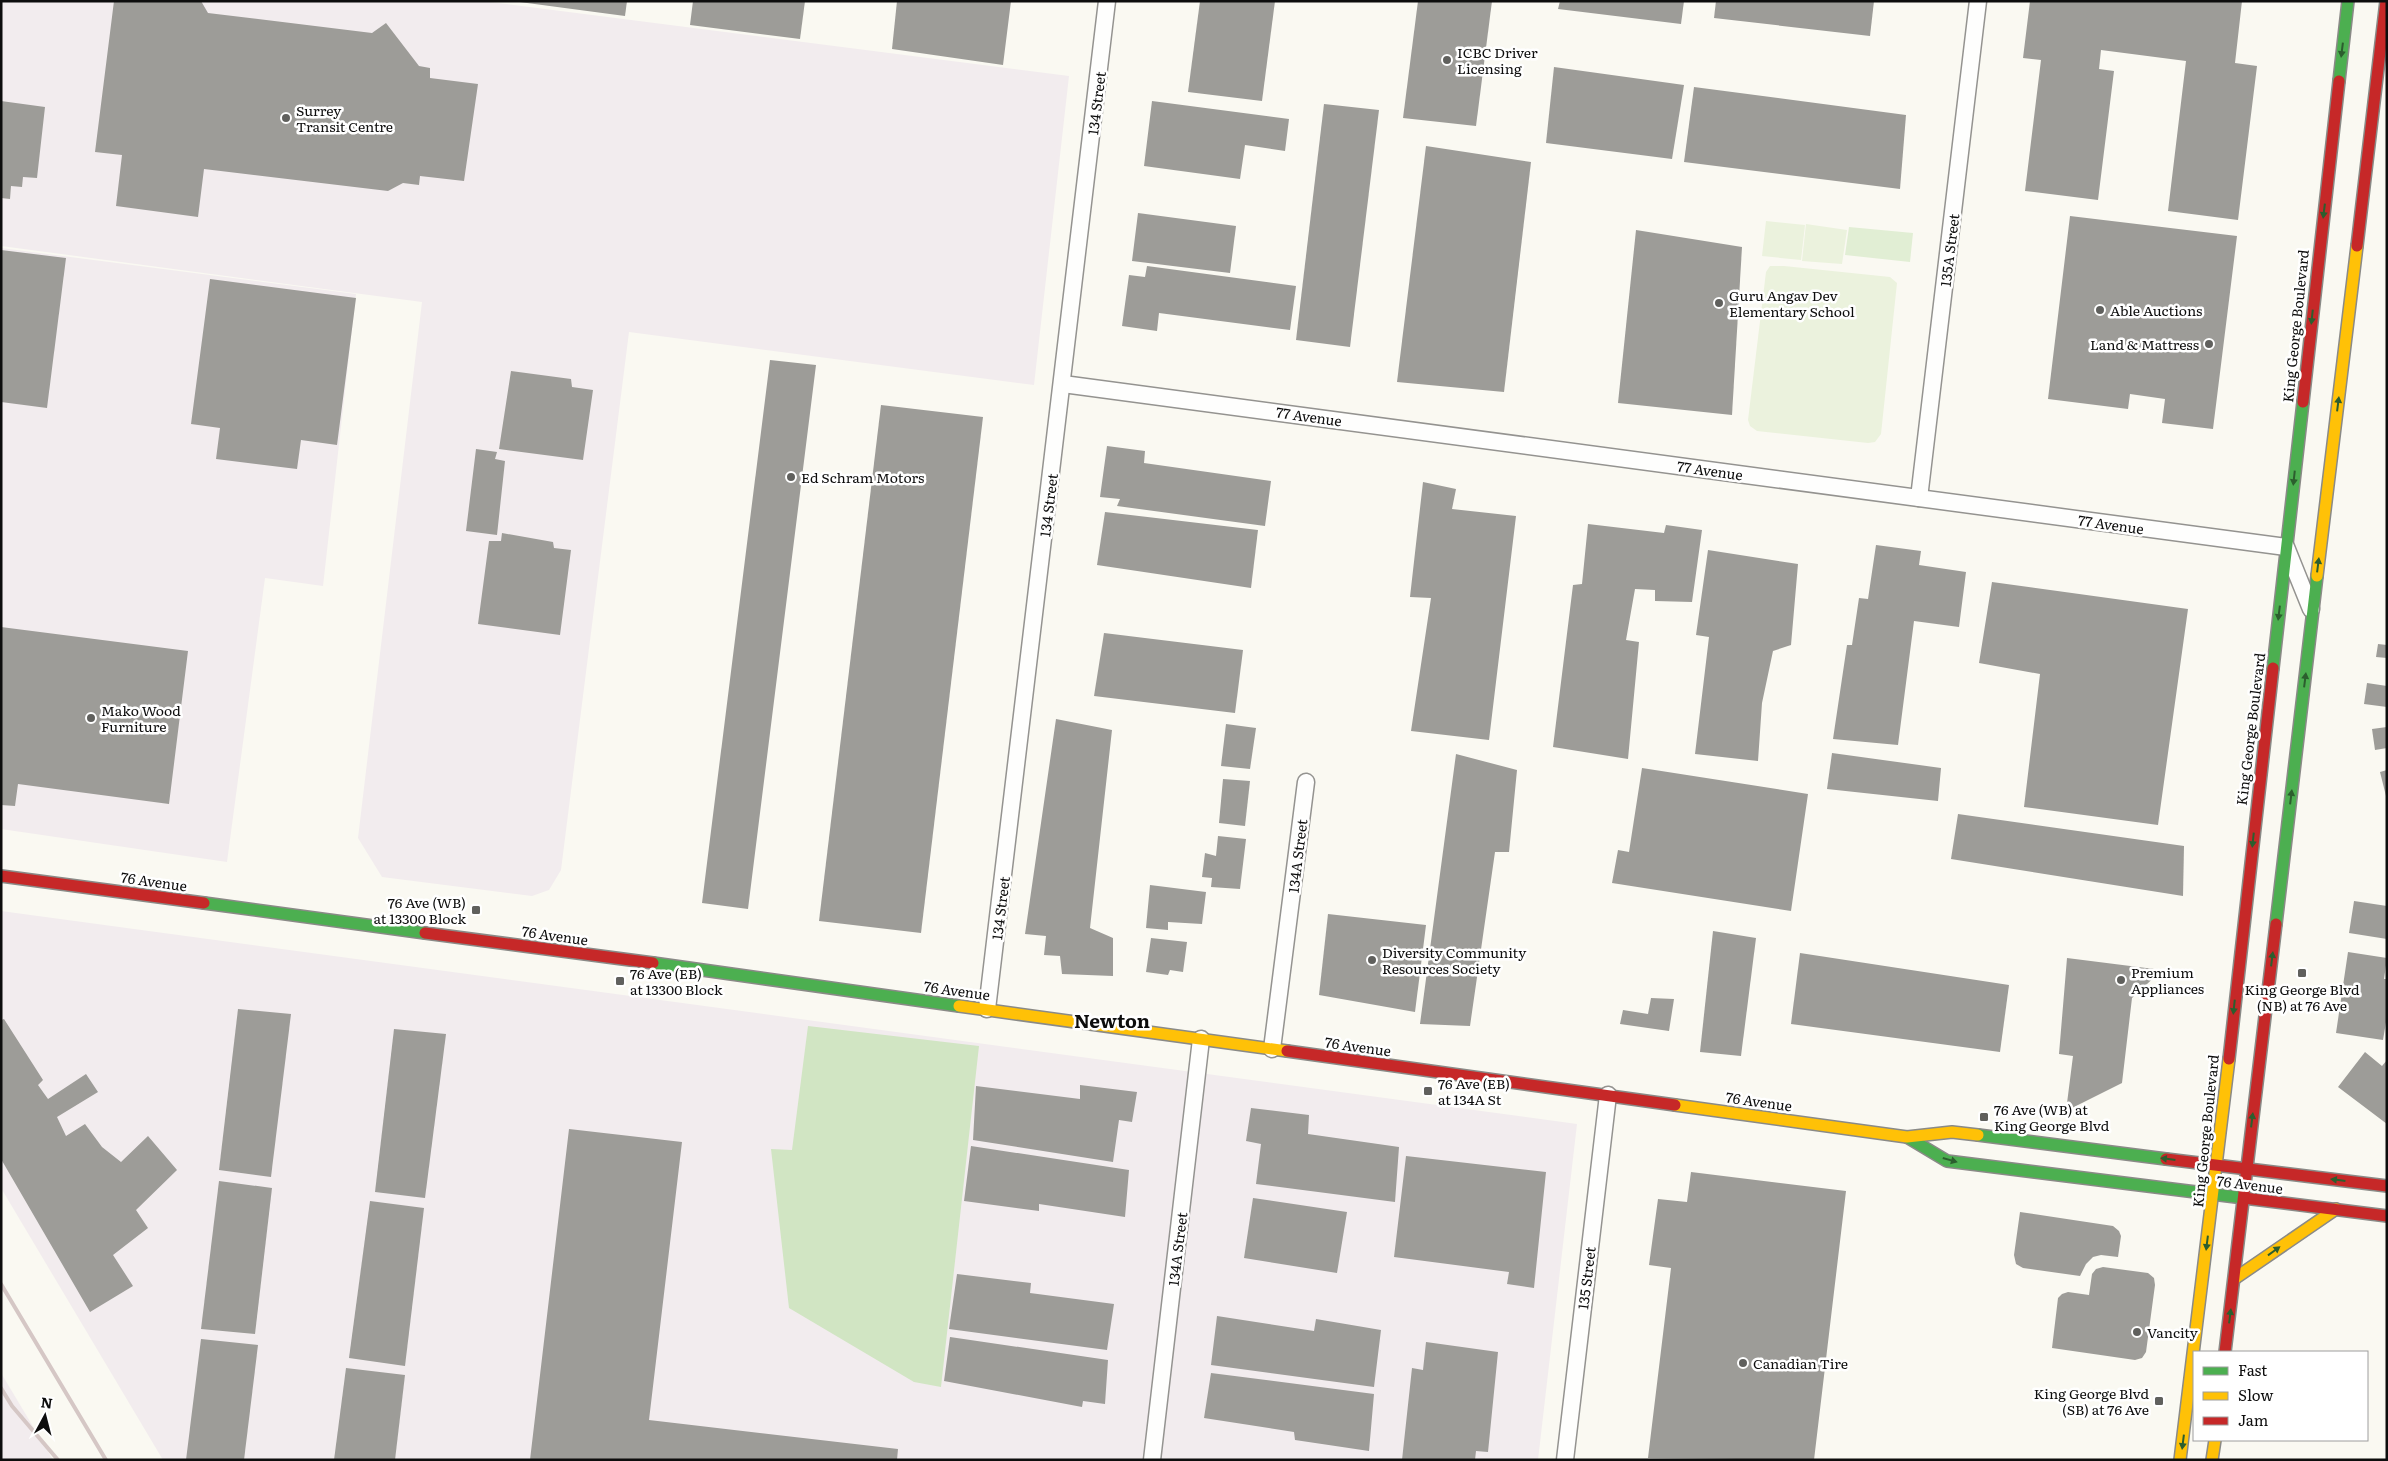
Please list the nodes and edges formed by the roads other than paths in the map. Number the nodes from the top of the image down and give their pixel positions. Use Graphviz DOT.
graph roads {
  1 [pos="1107,1"];
  2 [pos="1978,1"];
  3 [pos="2348,1"];
  4 [pos="2386,1"];
  5 [pos="1063,384"];
  6 [pos="1919,498"];
  7 [pos="2286,547"];
  8 [pos="2313,614"];
  9 [pos="1306,782"];
  10 [pos="1,876"];
  11 [pos="987,1009"];
  12 [pos="1201,1039"];
  13 [pos="1272,1049"];
  14 [pos="1608,1095"];
  15 [pos="1907,1137"];
  16 [pos="2216,1165"];
  17 [pos="2246,1168"];
  18 [pos="2387,1186"];
  19 [pos="2213,1194"];
  20 [pos="2243,1198"];
  21 [pos="2336,1209"];
  22 [pos="2387,1216"];
  23 [pos="2234,1279"];
  24 [pos="2194,1351"];
  25 [pos="2225,1351"];
  26 [pos="2193,1355"];
  27 [pos="2215,1441"];
  28 [pos="1152,1460"];
  29 [pos="1565,1460"];
  30 [pos="2180,1460"];
  31 [pos="2212,1460"];
  1 -- 5 [label="street, 134 Street"];
  2 -- 6 [label="street, 135A Street"];
  3 -- 7 [label="main road, King George Boulevard, one-way"];
  8 -- 4 [label="main road, one-way"];
  5 -- 6 [label="street, 77 Avenue"];
  5 -- 11 [label="street, 134 Street"];
  6 -- 7 [label="street, 77 Avenue"];
  7 -- 8 [label="street"];
  7 -- 16 [label="main road, King George Boulevard, one-way"];
  17 -- 8 [label="main road, one-way"];
  9 -- 13 [label="street, 134A Street"];
  10 -- 11 [label="main road, 76 Avenue"];
  11 -- 12 [label="main road, 76 Avenue"];
  12 -- 13 [label="main road, 76 Avenue"];
  12 -- 28 [label="street, 134A Street"];
  13 -- 14 [label="main road, 76 Avenue"];
  14 -- 15 [label="main road, 76 Avenue"];
  14 -- 29 [label="street, 135 Street"];
  16 -- 15 [label="main road, 76 Avenue, one-way"];
  15 -- 19 [label="main road, 76 Avenue, one-way"];
  16 -- 17 [label="main road, 76 Avenue"];
  16 -- 19 [label="main road, King George Boulevard"];
  18 -- 17 [label="main road, 76 Avenue, one-way"];
  17 -- 20 [label="main road"];
  19 -- 20 [label="main road, 76 Avenue"];
  19 -- 24 [label="main road, King George Boulevard, one-way"];
  20 -- 21 [label="main road, 76 Avenue"];
  20 -- 23 [label="main road"];
  21 -- 22 [label="main road, 76 Avenue"];
  23 -- 21 [label="main road, one-way"];
  25 -- 23 [label="main road, one-way"];
  26 -- 30 [label="main road, King George Boulevard, one-way"];
  27 -- 31 [label="main road"];
}
